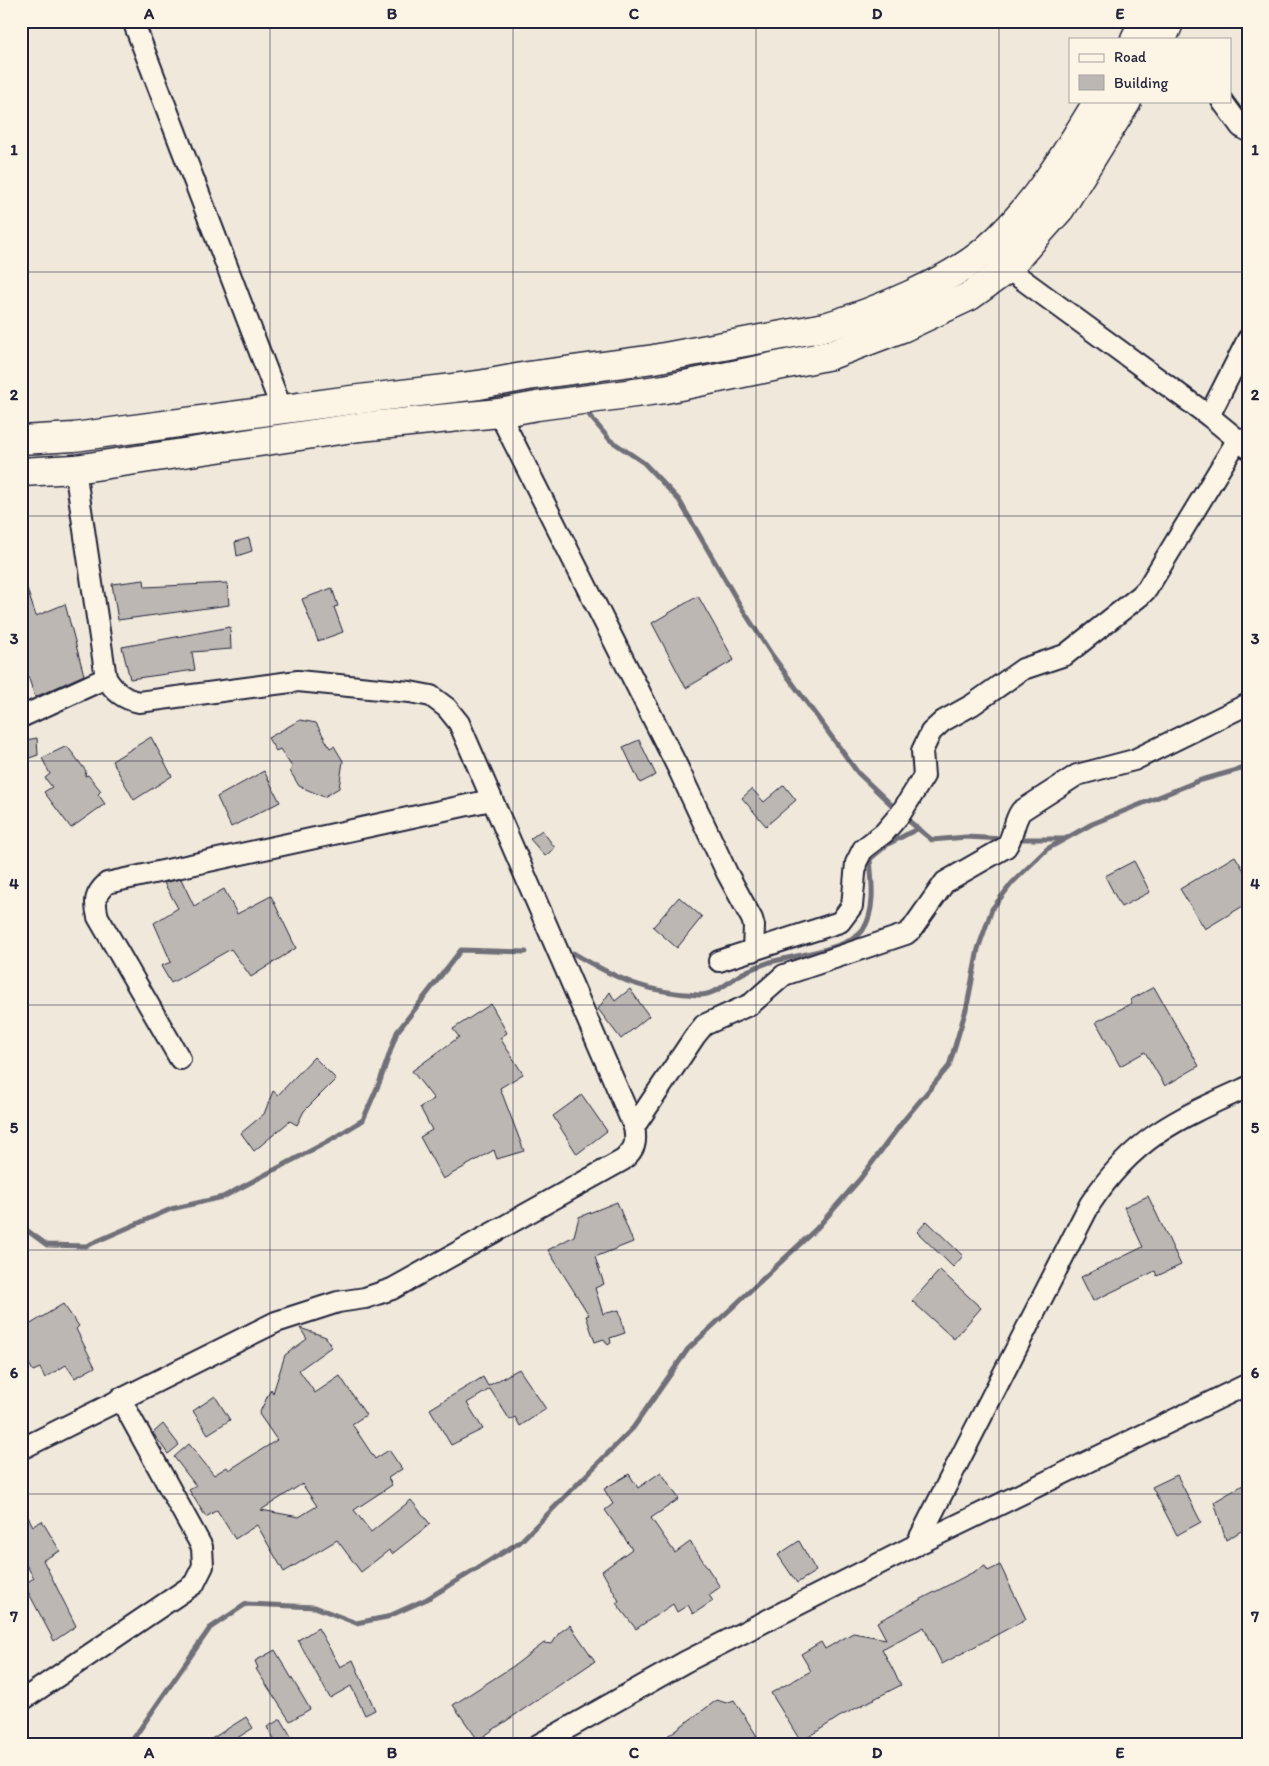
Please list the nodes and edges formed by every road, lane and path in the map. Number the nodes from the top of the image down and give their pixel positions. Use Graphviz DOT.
graph roads {
  1 [pos="133,21"];
  2 [pos="1144,21"];
  3 [pos="1170,21"];
  4 [pos="1136,38"];
  5 [pos="1162,38"];
  6 [pos="1097,102"];
  7 [pos="1126,102"];
  8 [pos="1223,102"];
  9 [pos="1248,131"];
  10 [pos="984,251"];
  11 [pos="1006,270"];
  12 [pos="1248,339"];
  13 [pos="282,410"];
  14 [pos="499,413"];
  15 [pos="1210,416"];
  16 [pos="21,440"];
  17 [pos="1243,444"];
  18 [pos="74,469"];
  19 [pos="21,472"];
  20 [pos="106,678"];
  21 [pos="1248,704"];
  22 [pos="21,717"];
  23 [pos="491,800"];
  24 [pos="753,951"];
  25 [pos="719,961"];
  26 [pos="180,1059"];
  27 [pos="1248,1087"];
  28 [pos="634,1127"];
  29 [pos="1248,1384"];
  30 [pos="120,1398"];
  31 [pos="21,1449"];
  32 [pos="916,1546"];
  33 [pos="21,1701"];
  34 [pos="538,1745"];
  1 -- 13 [label="street"];
  2 -- 4 [label="street"];
  3 -- 5 [label="street"];
  6 -- 10 [label="street"];
  7 -- 11 [label="street"];
  8 -- 9 [label="street"];
  10 -- 11 [label="street"];
  10 -- 13 [label="street"];
  11 -- 14 [label="street"];
  11 -- 15 [label="street"];
  12 -- 15 [label="street"];
  13 -- 16 [label="street"];
  14 -- 18 [label="street"];
  14 -- 24 [label="street"];
  15 -- 17 [label="street"];
  17 -- 24 [label="street"];
  18 -- 19 [label="street"];
  18 -- 20 [label="street"];
  20 -- 22 [label="street"];
  20 -- 23 [label="street"];
  21 -- 28 [label="street"];
  23 -- 26 [label="street"];
  23 -- 28 [label="street"];
  24 -- 25 [label="street"];
  27 -- 32 [label="street"];
  28 -- 30 [label="street"];
  29 -- 32 [label="street"];
  30 -- 31 [label="street"];
  30 -- 33 [label="street"];
  32 -- 34 [label="street"];
}
